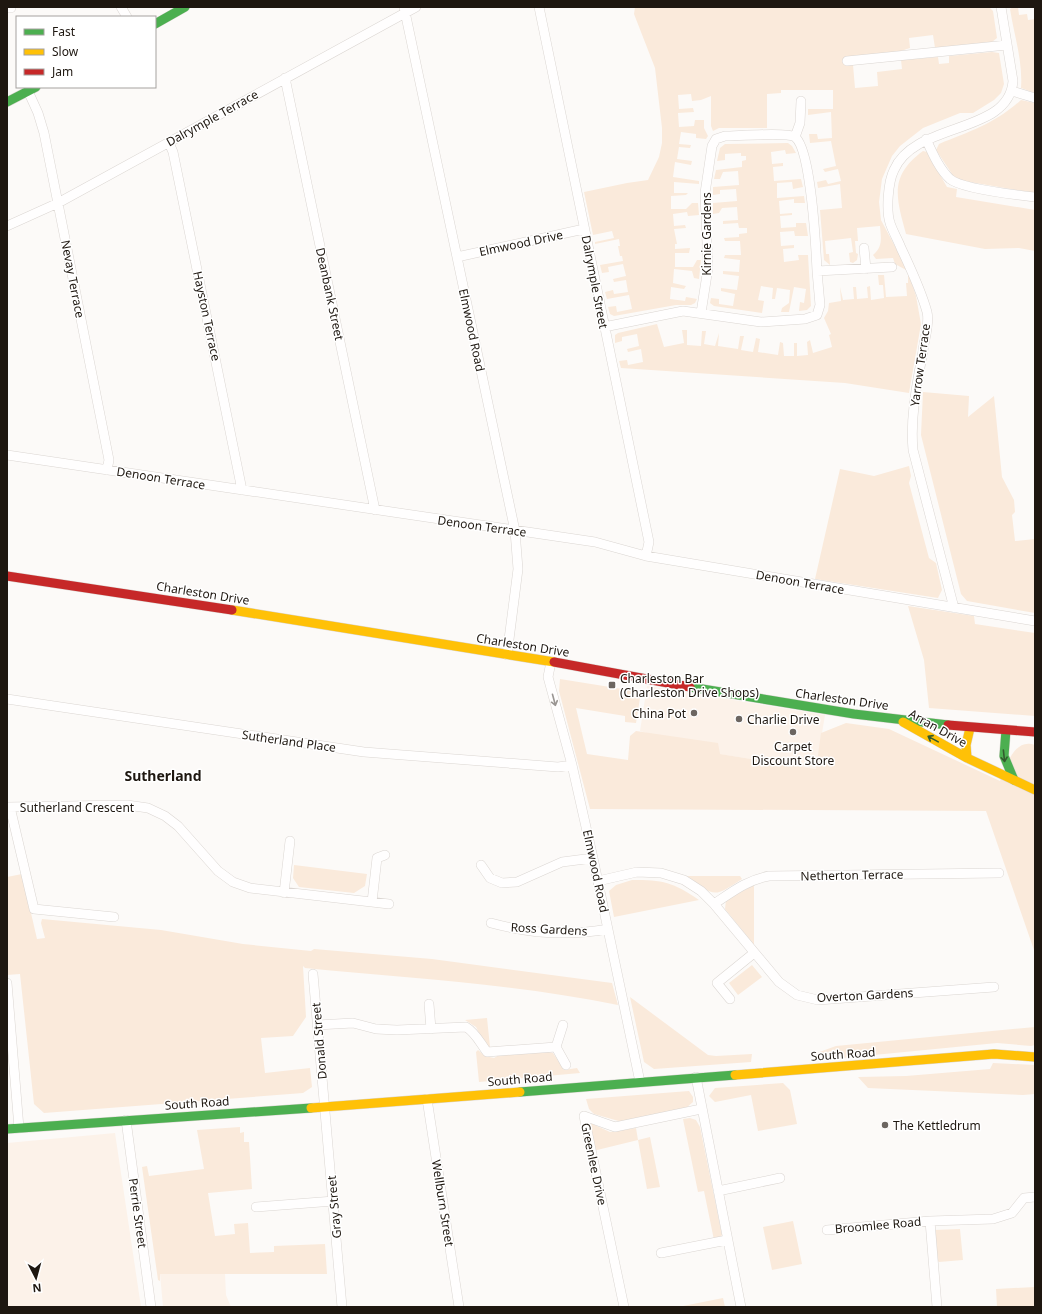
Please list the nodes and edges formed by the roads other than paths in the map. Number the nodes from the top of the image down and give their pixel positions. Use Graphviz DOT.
graph roads {
  1 [pos="121,7"];
  2 [pos="185,7"];
  3 [pos="416,7"];
  4 [pos="539,7"];
  5 [pos="1002,7"];
  6 [pos="405,10"];
  7 [pos="126,16"];
  8 [pos="156,23"];
  9 [pos="1007,45"];
  10 [pos="847,61"];
  11 [pos="286,78"];
  12 [pos="32,89"];
  13 [pos="1012,91"];
  14 [pos="1035,98"];
  15 [pos="801,101"];
  16 [pos="7,102"];
  17 [pos="795,137"];
  18 [pos="926,139"];
  19 [pos="169,143"];
  20 [pos="1035,198"];
  21 [pos="58,203"];
  22 [pos="7,226"];
  23 [pos="584,229"];
  24 [pos="864,248"];
  25 [pos="457,257"];
  26 [pos="892,267"];
  27 [pos="866,269"];
  28 [pos="817,272"];
  29 [pos="701,313"];
  30 [pos="604,327"];
  31 [pos="7,455"];
  32 [pos="107,470"];
  33 [pos="242,490"];
  34 [pos="375,510"];
  35 [pos="515,530"];
  36 [pos="646,556"];
  37 [pos="7,576"];
  38 [pos="954,608"];
  39 [pos="1035,621"];
  40 [pos="507,655"];
  41 [pos="551,662"];
  42 [pos="7,699"];
  43 [pos="896,719"];
  44 [pos="970,728"];
  45 [pos="1006,730"];
  46 [pos="1035,732"];
  47 [pos="967,758"];
  48 [pos="572,765"];
  49 [pos="1014,780"];
  50 [pos="1035,790"];
  51 [pos="8,807"];
  52 [pos="290,841"];
  53 [pos="385,855"];
  54 [pos="593,858"];
  55 [pos="481,865"];
  56 [pos="999,873"];
  57 [pos="598,880"];
  58 [pos="284,893"];
  59 [pos="372,902"];
  60 [pos="389,904"];
  61 [pos="714,904"];
  62 [pos="114,916"];
  63 [pos="491,923"];
  64 [pos="608,929"];
  65 [pos="754,953"];
  66 [pos="313,974"];
  67 [pos="7,983"];
  68 [pos="994,987"];
  69 [pos="730,999"];
  70 [pos="429,1004"];
  71 [pos="317,1025"];
  72 [pos="562,1025"];
  73 [pos="431,1028"];
  74 [pos="556,1047"];
  75 [pos="1035,1057"];
  76 [pos="566,1066"];
  77 [pos="696,1078"];
  78 [pos="640,1082"];
  79 [pos="427,1099"];
  80 [pos="325,1107"];
  81 [pos="701,1109"];
  82 [pos="126,1120"];
  83 [pos="19,1128"];
  84 [pos="7,1129"];
  85 [pos="780,1178"];
  86 [pos="718,1191"];
  87 [pos="1035,1197"];
  88 [pos="334,1201"];
  89 [pos="256,1207"];
  90 [pos="930,1221"];
  91 [pos="827,1230"];
  92 [pos="728,1240"];
  93 [pos="662,1253"];
  94 [pos="151,1307"];
  95 [pos="342,1307"];
  96 [pos="459,1307"];
  97 [pos="624,1307"];
  98 [pos="741,1307"];
  99 [pos="937,1307"];
  1 -- 7 [label="street"];
  2 -- 8 [label="street"];
  3 -- 6 [label="street, Dalrymple Terrace"];
  4 -- 23 [label="street, Dalrymple Street"];
  5 -- 9 [label="street"];
  6 -- 11 [label="street, Dalrymple Terrace"];
  6 -- 25 [label="street, Elmwood Road"];
  9 -- 10 [label="street"];
  9 -- 13 [label="street"];
  11 -- 19 [label="street, Dalrymple Terrace"];
  11 -- 34 [label="street, Deanbank Street"];
  12 -- 16 [label="street"];
  12 -- 21 [label="street, Nevay Terrace"];
  13 -- 14 [label="street"];
  13 -- 18 [label="street, Yarrow Terrace"];
  15 -- 17 [label="street"];
  17 -- 28 [label="street"];
  17 -- 29 [label="street, Kirnie Gardens"];
  18 -- 20 [label="street"];
  18 -- 38 [label="street, Yarrow Terrace"];
  19 -- 21 [label="street, Dalrymple Terrace"];
  19 -- 33 [label="street, Hayston Terrace"];
  21 -- 22 [label="street, Dalrymple Terrace"];
  21 -- 32 [label="street, Nevay Terrace"];
  23 -- 25 [label="street, Elmwood Drive"];
  23 -- 30 [label="street, Dalrymple Street"];
  24 -- 27 [label="street"];
  25 -- 35 [label="street, Elmwood Road"];
  26 -- 27 [label="street"];
  27 -- 28 [label="street"];
  28 -- 29 [label="street"];
  29 -- 30 [label="street"];
  30 -- 36 [label="street, Dalrymple Street"];
  31 -- 32 [label="street, Denoon Terrace"];
  32 -- 33 [label="street, Denoon Terrace"];
  33 -- 34 [label="street, Denoon Terrace"];
  34 -- 35 [label="street, Denoon Terrace"];
  35 -- 36 [label="street, Denoon Terrace"];
  35 -- 40 [label="street, Elmwood Road"];
  36 -- 38 [label="street, Denoon Terrace"];
  37 -- 40 [label="street, Charleston Drive"];
  38 -- 39 [label="street, Denoon Terrace"];
  40 -- 41 [label="street, Charleston Drive"];
  41 -- 43 [label="street, Charleston Drive"];
  41 -- 48 [label="street, Elmwood Road, one-way"];
  42 -- 48 [label="street, Sutherland Place"];
  43 -- 44 [label="street, Charleston Drive"];
  47 -- 43 [label="street, Arran Drive, one-way"];
  44 -- 45 [label="street, Charleston Drive"];
  44 -- 47 [label="street, Arran Drive"];
  45 -- 46 [label="street, Charleston Drive"];
  45 -- 49 [label="street, one-way"];
  47 -- 49 [label="street, Arran Drive"];
  48 -- 54 [label="street, Elmwood Road"];
  49 -- 50 [label="street, Arran Drive"];
  51 -- 58 [label="street, Sutherland Crescent"];
  51 -- 62 [label="street"];
  52 -- 58 [label="street"];
  53 -- 59 [label="street"];
  54 -- 55 [label="street"];
  54 -- 57 [label="street, Elmwood Road"];
  56 -- 61 [label="street, Netherton Terrace"];
  57 -- 61 [label="street, Overton Gardens"];
  57 -- 64 [label="street, Elmwood Road"];
  58 -- 59 [label="street, Sutherland Crescent"];
  59 -- 60 [label="street, Sutherland Crescent"];
  61 -- 65 [label="street, Overton Gardens"];
  63 -- 64 [label="street, Ross Gardens"];
  64 -- 78 [label="street, Elmwood Road"];
  65 -- 68 [label="street, Overton Gardens"];
  65 -- 69 [label="street"];
  66 -- 71 [label="street, Donald Street"];
  67 -- 83 [label="street"];
  70 -- 73 [label="street"];
  71 -- 73 [label="street"];
  71 -- 80 [label="street, Donald Street"];
  72 -- 74 [label="street"];
  73 -- 74 [label="street"];
  74 -- 76 [label="street"];
  75 -- 77 [label="street, South Road"];
  77 -- 78 [label="street, South Road"];
  77 -- 81 [label="street"];
  78 -- 79 [label="street, South Road"];
  79 -- 80 [label="street, South Road"];
  79 -- 96 [label="street, Wellburn Street"];
  80 -- 82 [label="street, South Road"];
  80 -- 88 [label="street, Gray Street"];
  81 -- 86 [label="street"];
  81 -- 97 [label="street, Greenlee Drive"];
  82 -- 83 [label="street, South Road"];
  82 -- 94 [label="street, Perrie Street"];
  83 -- 84 [label="street, South Road"];
  85 -- 86 [label="street"];
  86 -- 92 [label="street"];
  87 -- 90 [label="street, Broomlee Road"];
  88 -- 89 [label="street"];
  88 -- 95 [label="street, Gray Street"];
  90 -- 91 [label="street, Broomlee Road"];
  90 -- 99 [label="street, Broomlee Road"];
  92 -- 93 [label="street"];
  92 -- 98 [label="street"];
}
